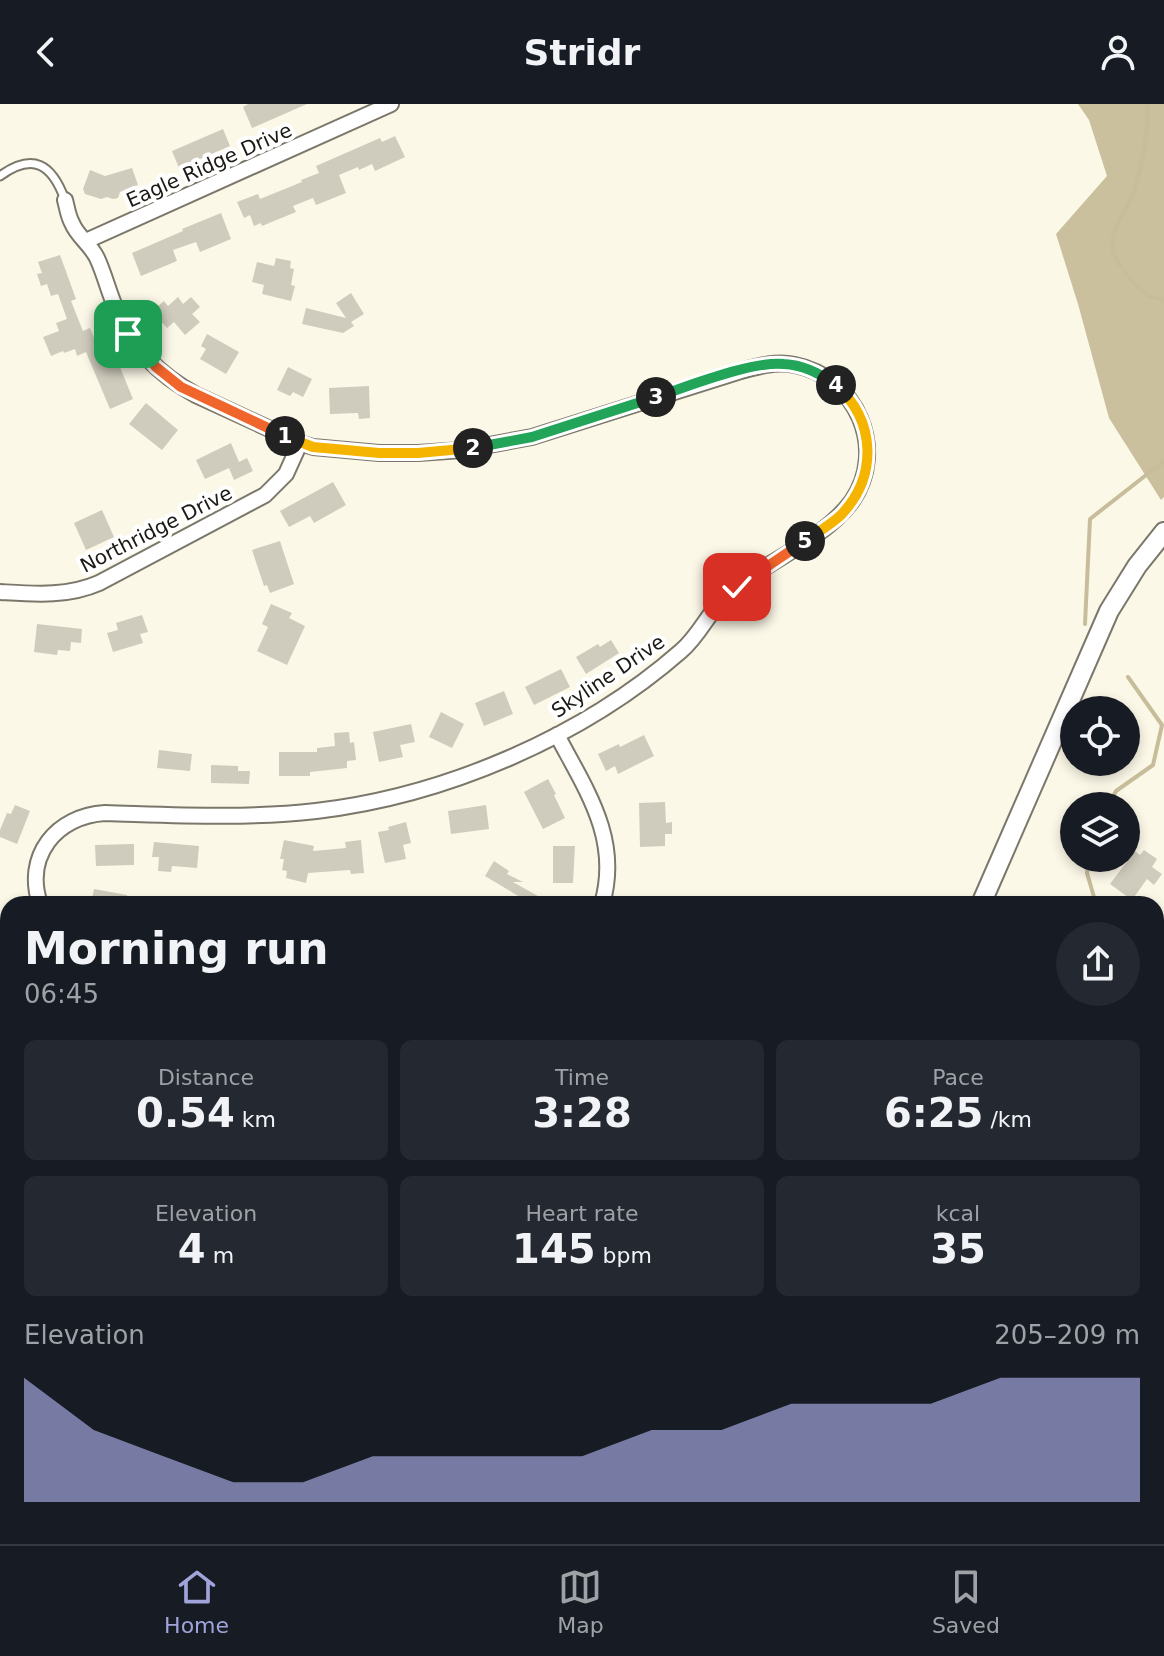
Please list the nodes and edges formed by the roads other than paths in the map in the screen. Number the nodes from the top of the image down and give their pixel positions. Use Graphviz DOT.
graph roads {
  1 [pos="391,104"];
  2 [pos="0,176"];
  3 [pos="65,200"];
  4 [pos="86,241"];
  5 [pos="300,443"];
  6 [pos="1164,532"];
  7 [pos="0,592"];
  8 [pos="557,735"];
  9 [pos="38,896"];
  10 [pos="604,896"];
  11 [pos="984,896"];
  1 -- 4 [label="street, Eagle Ridge Drive"];
  2 -- 3 [label="lane"];
  3 -- 4 [label="street, Skyline Drive"];
  4 -- 5 [label="street, Skyline Drive"];
  5 -- 7 [label="street, Northridge Drive"];
  5 -- 8 [label="street, Skyline Drive"];
  6 -- 11 [label="main road"];
  8 -- 9 [label="street, Skyline Drive"];
  8 -- 10 [label="street"];
}
